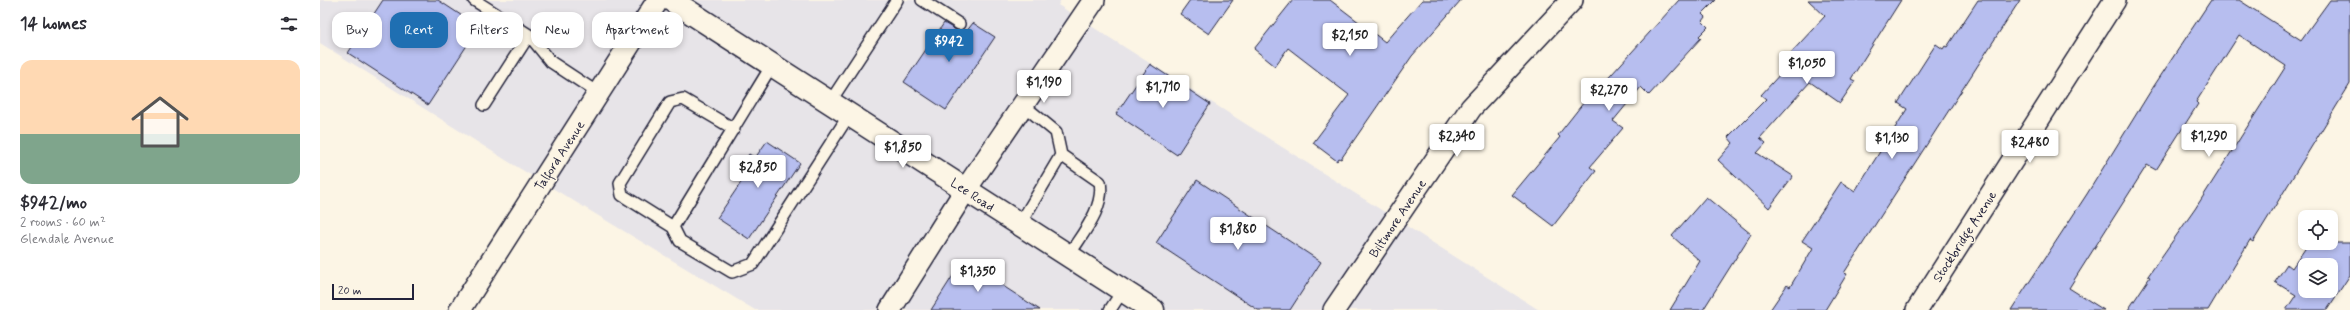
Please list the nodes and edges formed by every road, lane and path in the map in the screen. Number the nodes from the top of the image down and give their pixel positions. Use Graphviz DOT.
graph roads {
  1 [pos="474,0"];
  2 [pos="658,0"];
  3 [pos="671,0"];
  4 [pos="897,0"];
  5 [pos="922,0"];
  6 [pos="1094,0"];
  7 [pos="1572,0"];
  8 [pos="2115,0"];
  9 [pos="959,24"];
  10 [pos="528,35"];
  11 [pos="772,65"];
  12 [pos="598,93"];
  13 [pos="830,102"];
  14 [pos="484,105"];
  15 [pos="1023,105"];
  16 [pos="850,115"];
  17 [pos="734,129"];
  18 [pos="1061,155"];
  19 [pos="966,189"];
  20 [pos="1020,224"];
  21 [pos="673,227"];
  22 [pos="1069,255"];
  23 [pos="1123,290"];
  24 [pos="460,310"];
  25 [pos="890,310"];
  26 [pos="1110,310"];
  27 [pos="1154,310"];
  28 [pos="1334,310"];
  29 [pos="1917,310"];
  1 -- 10 [label="lane"];
  2 -- 12 [label="street, Talford Avenue"];
  3 -- 11 [label="main road, Lee Road"];
  4 -- 13 [label="lane"];
  5 -- 9 [label="lane"];
  6 -- 15 [label="street"];
  7 -- 28 [label="street, Biltmore Avenue"];
  8 -- 29 [label="street, Stockbridge Avenue"];
  10 -- 12 [label="lane"];
  10 -- 14 [label="lane"];
  11 -- 13 [label="main road, Lee Road"];
  11 -- 17 [label="lane"];
  12 -- 24 [label="street, Talford Avenue"];
  13 -- 16 [label="main road, Lee Road"];
  15 -- 18 [label="lane"];
  15 -- 19 [label="street"];
  16 -- 19 [label="main road, Lee Road"];
  16 -- 21 [label="lane"];
  17 -- 21 [label="lane"];
  17 -- 21 [label="lane"];
  18 -- 20 [label="lane"];
  18 -- 22 [label="lane"];
  19 -- 20 [label="main road, Lee Road"];
  19 -- 25 [label="street"];
  20 -- 22 [label="main road, Lee Road"];
  22 -- 23 [label="main road, Lee Road"];
  23 -- 26 [label="lane"];
  23 -- 27 [label="main road, Lee Road"];
}
